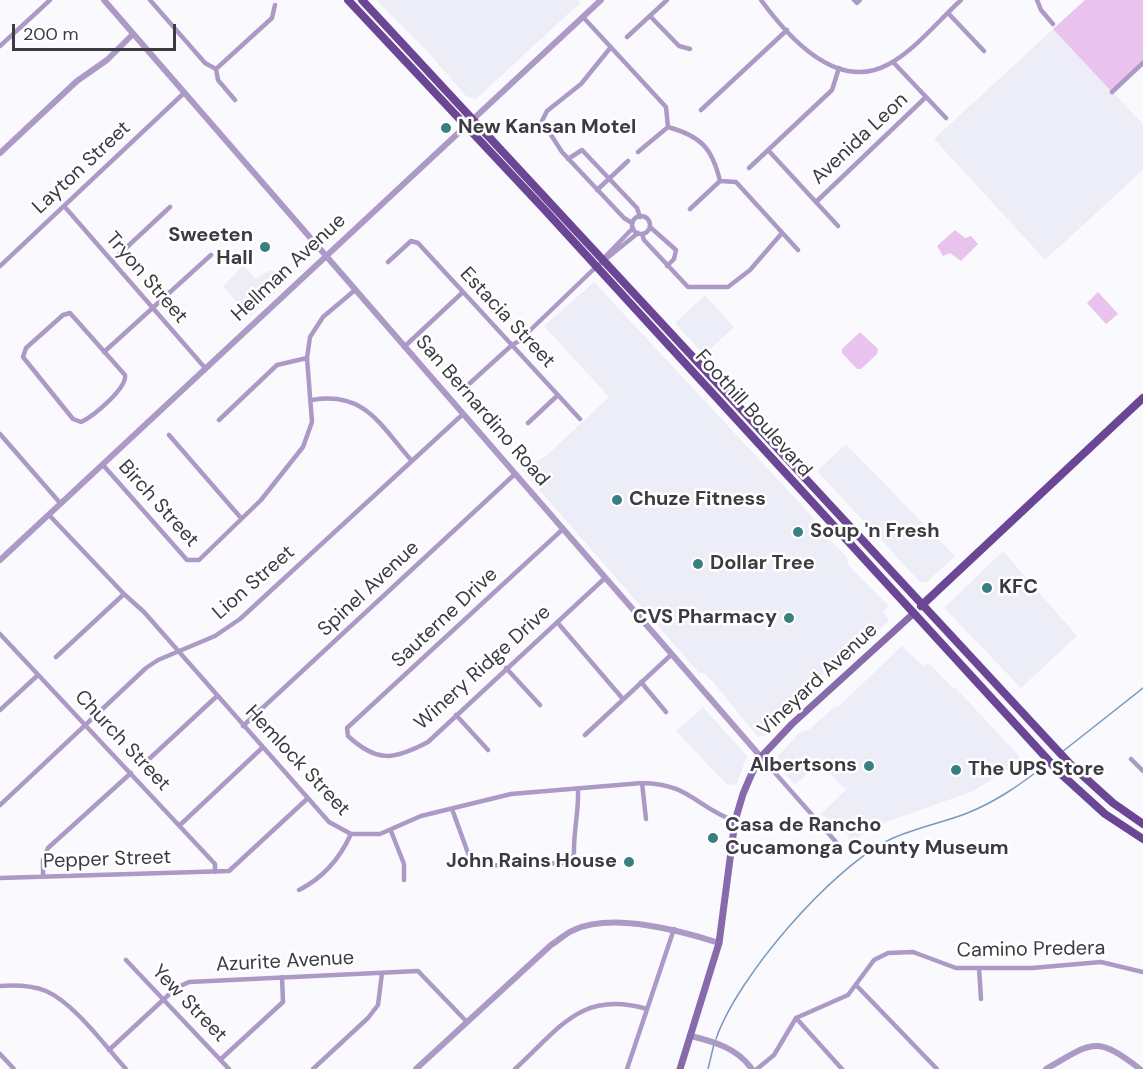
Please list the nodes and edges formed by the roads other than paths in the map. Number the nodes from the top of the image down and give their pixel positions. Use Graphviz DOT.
graph roads {
  1 [pos="50,0"];
  2 [pos="104,0"];
  3 [pos="150,0"];
  4 [pos="270,0"];
  5 [pos="281,0"];
  6 [pos="348,0"];
  7 [pos="362,0"];
  8 [pos="601,0"];
  9 [pos="667,0"];
  10 [pos="761,0"];
  11 [pos="961,0"];
  12 [pos="1037,0"];
  13 [pos="275,5"];
  14 [pos="948,13"];
  15 [pos="650,16"];
  16 [pos="583,17"];
  17 [pos="1053,24"];
  18 [pos="787,30"];
  19 [pos="133,34"];
  20 [pos="627,37"];
  21 [pos="0,46"];
  22 [pos="611,47"];
  23 [pos="690,49"];
  24 [pos="984,51"];
  25 [pos="893,62"];
  26 [pos="1143,63"];
  27 [pos="839,68"];
  28 [pos="216,69"];
  29 [pos="1112,92"];
  30 [pos="184,93"];
  31 [pos="926,97"];
  32 [pos="236,100"];
  33 [pos="701,110"];
  34 [pos="946,118"];
  35 [pos="473,119"];
  36 [pos="466,125"];
  37 [pos="668,127"];
  38 [pos="768,150"];
  39 [pos="638,152"];
  40 [pos="0,153"];
  41 [pos="568,159"];
  42 [pos="628,161"];
  43 [pos="749,168"];
  44 [pos="609,178"];
  45 [pos="720,181"];
  46 [pos="597,189"];
  47 [pos="816,202"];
  48 [pos="64,206"];
  49 [pos="170,207"];
  50 [pos="690,209"];
  51 [pos="640,217"];
  52 [pos="632,225"];
  53 [pos="838,226"];
  54 [pos="650,227"];
  55 [pos="783,233"];
  56 [pos="640,234"];
  57 [pos="798,250"];
  58 [pos="211,255"];
  59 [pos="325,256"];
  60 [pos="604,260"];
  61 [pos="112,261"];
  62 [pos="388,262"];
  63 [pos="0,266"];
  64 [pos="667,266"];
  65 [pos="596,267"];
  66 [pos="354,290"];
  67 [pos="463,292"];
  68 [pos="153,309"];
  69 [pos="512,345"];
  70 [pos="404,346"];
  71 [pos="104,352"];
  72 [pos="307,358"];
  73 [pos="206,369"];
  74 [pos="469,384"];
  75 [pos="558,395"];
  76 [pos="1143,398"];
  77 [pos="312,400"];
  78 [pos="463,414"];
  79 [pos="580,419"];
  80 [pos="219,420"];
  81 [pos="528,423"];
  82 [pos="0,434"];
  83 [pos="169,435"];
  84 [pos="411,460"];
  85 [pos="103,465"];
  86 [pos="515,474"];
  87 [pos="61,504"];
  88 [pos="49,515"];
  89 [pos="241,518"];
  90 [pos="563,529"];
  91 [pos="0,560"];
  92 [pos="605,578"];
  93 [pos="124,594"];
  94 [pos="923,604"];
  95 [pos="914,613"];
  96 [pos="556,622"];
  97 [pos="0,634"];
  98 [pos="178,652"];
  99 [pos="672,654"];
  100 [pos="56,657"];
  101 [pos="506,668"];
  102 [pos="38,675"];
  103 [pos="640,682"];
  104 [pos="217,696"];
  105 [pos="623,699"];
  106 [pos="540,705"];
  107 [pos="0,710"];
  108 [pos="666,712"];
  109 [pos="456,715"];
  110 [pos="86,725"];
  111 [pos="243,726"];
  112 [pos="347,728"];
  113 [pos="585,735"];
  114 [pos="262,748"];
  115 [pos="488,750"];
  116 [pos="761,757"];
  117 [pos="1131,759"];
  118 [pos="148,760"];
  119 [pos="1143,771"];
  120 [pos="130,773"];
  121 [pos="642,783"];
  122 [pos="578,789"];
  123 [pos="307,799"];
  124 [pos="0,805"];
  125 [pos="452,809"];
  126 [pos="646,819"];
  127 [pos="735,821"];
  128 [pos="1143,824"];
  129 [pos="180,825"];
  130 [pos="391,831"];
  131 [pos="351,834"];
  132 [pos="1143,839"];
  133 [pos="836,842"];
  134 [pos="215,872"];
  135 [pos="43,877"];
  136 [pos="0,878"];
  137 [pos="404,880"];
  138 [pos="299,890"];
  139 [pos="674,928"];
  140 [pos="719,944"];
  141 [pos="126,960"];
  142 [pos="979,968"];
  143 [pos="1143,972"];
  144 [pos="382,973"];
  145 [pos="282,977"];
  146 [pos="856,985"];
  147 [pos="0,986"];
  148 [pos="164,999"];
  149 [pos="981,999"];
  150 [pos="646,1009"];
  151 [pos="796,1018"];
  152 [pos="467,1022"];
  153 [pos="691,1036"];
  154 [pos="109,1050"];
  155 [pos="0,1054"];
  156 [pos="221,1059"];
  157 [pos="420,1068"];
  158 [pos="14,1069"];
  159 [pos="126,1069"];
  160 [pos="229,1069"];
  161 [pos="313,1069"];
  162 [pos="515,1069"];
  163 [pos="627,1069"];
  164 [pos="680,1069"];
  165 [pos="752,1069"];
  166 [pos="757,1069"];
  167 [pos="842,1069"];
  168 [pos="937,1069"];
  169 [pos="1046,1069"];
  170 [pos="1140,1069"];
  1 -- 21 [label="street"];
  2 -- 19 [label="street, San Bernardino Road"];
  3 -- 28 [label="street"];
  4 -- 13 [label="street"];
  5 -- 13 [label="street"];
  6 -- 36 [label="main road, Foothill Boulevard"];
  7 -- 35 [label="main road, Foothill Boulevard"];
  8 -- 16 [label="street, Hellman Avenue"];
  9 -- 15 [label="street"];
  10 -- 18 [label="street"];
  11 -- 14 [label="street, Avenida Leon"];
  12 -- 17 [label="street"];
  13 -- 28 [label="street"];
  14 -- 24 [label="street"];
  14 -- 25 [label="street, Avenida Leon"];
  15 -- 20 [label="street"];
  15 -- 23 [label="street"];
  16 -- 22 [label="street"];
  16 -- 35 [label="street, Hellman Avenue"];
  18 -- 27 [label="street"];
  18 -- 33 [label="street"];
  19 -- 30 [label="street, San Bernardino Road"];
  19 -- 40 [label="street"];
  22 -- 37 [label="street"];
  22 -- 41 [label="street"];
  25 -- 27 [label="street"];
  25 -- 31 [label="street"];
  26 -- 29 [label="street"];
  27 -- 38 [label="street"];
  28 -- 32 [label="street"];
  30 -- 48 [label="street, Layton Street"];
  30 -- 59 [label="street, San Bernardino Road"];
  31 -- 34 [label="street"];
  31 -- 47 [label="street, Avenida Leon"];
  35 -- 36 [label="street, Hellman Avenue"];
  35 -- 60 [label="main road, Foothill Boulevard"];
  36 -- 59 [label="street, Hellman Avenue"];
  36 -- 65 [label="main road, Foothill Boulevard"];
  37 -- 39 [label="street"];
  37 -- 45 [label="street"];
  38 -- 43 [label="street"];
  38 -- 47 [label="street"];
  41 -- 44 [label="street"];
  41 -- 46 [label="street"];
  42 -- 44 [label="street"];
  44 -- 46 [label="street"];
  44 -- 51 [label="street"];
  45 -- 50 [label="street"];
  45 -- 55 [label="street"];
  46 -- 52 [label="street"];
  47 -- 53 [label="street"];
  48 -- 61 [label="street, Tryon Street"];
  48 -- 63 [label="street, Layton Street"];
  49 -- 61 [label="street"];
  51 -- 52 [label="street"];
  51 -- 54 [label="street"];
  52 -- 56 [label="street"];
  52 -- 60 [label="street"];
  54 -- 56 [label="street"];
  54 -- 64 [label="street"];
  55 -- 57 [label="street"];
  55 -- 64 [label="street"];
  56 -- 60 [label="street"];
  56 -- 64 [label="street"];
  58 -- 68 [label="street"];
  59 -- 66 [label="street, San Bernardino Road"];
  59 -- 73 [label="street, Hellman Avenue"];
  60 -- 65 [label="street"];
  60 -- 94 [label="main road, Foothill Boulevard"];
  61 -- 68 [label="street, Tryon Street"];
  62 -- 67 [label="street, Estacia Street"];
  65 -- 69 [label="street"];
  65 -- 95 [label="main road, Foothill Boulevard"];
  66 -- 70 [label="street, San Bernardino Road"];
  66 -- 72 [label="street"];
  67 -- 69 [label="street, Estacia Street"];
  67 -- 70 [label="street"];
  68 -- 71 [label="street"];
  68 -- 73 [label="street, Tryon Street"];
  69 -- 74 [label="street"];
  69 -- 75 [label="street, Estacia Street"];
  70 -- 78 [label="street, San Bernardino Road"];
  71 -- 71 [label="street"];
  72 -- 77 [label="street"];
  72 -- 80 [label="street"];
  73 -- 85 [label="street, Hellman Avenue"];
  75 -- 79 [label="street, Estacia Street"];
  75 -- 81 [label="street"];
  76 -- 94 [label="main road, Vineyard Avenue"];
  77 -- 84 [label="street"];
  77 -- 89 [label="street"];
  78 -- 84 [label="street, Lion Street"];
  78 -- 86 [label="street, San Bernardino Road"];
  82 -- 87 [label="street"];
  83 -- 89 [label="street"];
  84 -- 98 [label="street, Lion Street"];
  85 -- 87 [label="street, Hellman Avenue"];
  85 -- 89 [label="street, Birch Street"];
  86 -- 90 [label="street, San Bernardino Road"];
  86 -- 111 [label="street, Spinel Avenue"];
  87 -- 88 [label="street, Hellman Avenue"];
  88 -- 91 [label="street, Hellman Avenue"];
  88 -- 93 [label="street, Hemlock Street"];
  90 -- 92 [label="street, San Bernardino Road"];
  90 -- 112 [label="street, Sauterne Drive"];
  92 -- 96 [label="street, Winery Ridge Drive"];
  92 -- 99 [label="street, San Bernardino Road"];
  93 -- 98 [label="street, Hemlock Street"];
  93 -- 100 [label="street"];
  94 -- 95 [label="main road, Vineyard Avenue"];
  94 -- 128 [label="main road, Foothill Boulevard"];
  95 -- 116 [label="main road, Vineyard Avenue"];
  95 -- 132 [label="main road, Foothill Boulevard"];
  96 -- 101 [label="street, Winery Ridge Drive"];
  96 -- 105 [label="street"];
  97 -- 102 [label="street, Church Street"];
  98 -- 104 [label="street, Hemlock Street"];
  98 -- 110 [label="street, Lion Street"];
  99 -- 103 [label="street"];
  99 -- 116 [label="street, San Bernardino Road"];
  101 -- 106 [label="street"];
  101 -- 109 [label="street, Winery Ridge Drive"];
  102 -- 107 [label="street"];
  102 -- 110 [label="street, Church Street"];
  103 -- 105 [label="street"];
  103 -- 108 [label="street"];
  104 -- 111 [label="street, Hemlock Street"];
  104 -- 118 [label="street"];
  105 -- 113 [label="street"];
  109 -- 112 [label="street, Winery Ridge Drive"];
  109 -- 115 [label="street"];
  110 -- 120 [label="street, Church Street"];
  110 -- 124 [label="street, Lion Street"];
  111 -- 114 [label="street, Hemlock Street"];
  114 -- 123 [label="street, Hemlock Street"];
  114 -- 129 [label="street"];
  116 -- 127 [label="main road, Vineyard Avenue"];
  116 -- 133 [label="street, San Bernardino Road"];
  117 -- 119 [label="street"];
  120 -- 129 [label="street, Church Street"];
  120 -- 135 [label="street"];
  121 -- 122 [label="street, Hemlock Street"];
  121 -- 126 [label="street"];
  121 -- 127 [label="street, Hemlock Street"];
  122 -- 125 [label="street, Hemlock Street"];
  122 -- 125 [label="street"];
  123 -- 131 [label="street, Hemlock Street"];
  123 -- 134 [label="street"];
  125 -- 130 [label="street, Hemlock Street"];
  127 -- 140 [label="main road, Vineyard Avenue"];
  129 -- 134 [label="street, Church Street"];
  130 -- 131 [label="street, Hemlock Street"];
  130 -- 137 [label="street"];
  131 -- 138 [label="street"];
  134 -- 135 [label="street, Pepper Street"];
  135 -- 136 [label="street, Pepper Street"];
  139 -- 140 [label="street"];
  139 -- 150 [label="street"];
  139 -- 152 [label="street"];
  140 -- 153 [label="main road, Vineyard Avenue"];
  141 -- 148 [label="street, Yew Street"];
  142 -- 143 [label="street, Camino Predera"];
  142 -- 146 [label="street, Camino Predera"];
  142 -- 149 [label="street"];
  144 -- 145 [label="street, Azurite Avenue"];
  144 -- 152 [label="street, Azurite Avenue"];
  144 -- 161 [label="street"];
  145 -- 148 [label="street, Azurite Avenue"];
  145 -- 156 [label="street"];
  146 -- 151 [label="street, Camino Predera"];
  146 -- 168 [label="street"];
  147 -- 154 [label="street"];
  148 -- 154 [label="street, Azurite Avenue"];
  148 -- 156 [label="street, Yew Street"];
  150 -- 162 [label="street"];
  150 -- 163 [label="street"];
  151 -- 166 [label="street"];
  151 -- 167 [label="street"];
  152 -- 157 [label="street"];
  153 -- 164 [label="main road, Vineyard Avenue"];
  153 -- 165 [label="street"];
  154 -- 159 [label="street"];
  155 -- 158 [label="street"];
  156 -- 160 [label="street, Yew Street"];
  169 -- 170 [label="street"];
}
